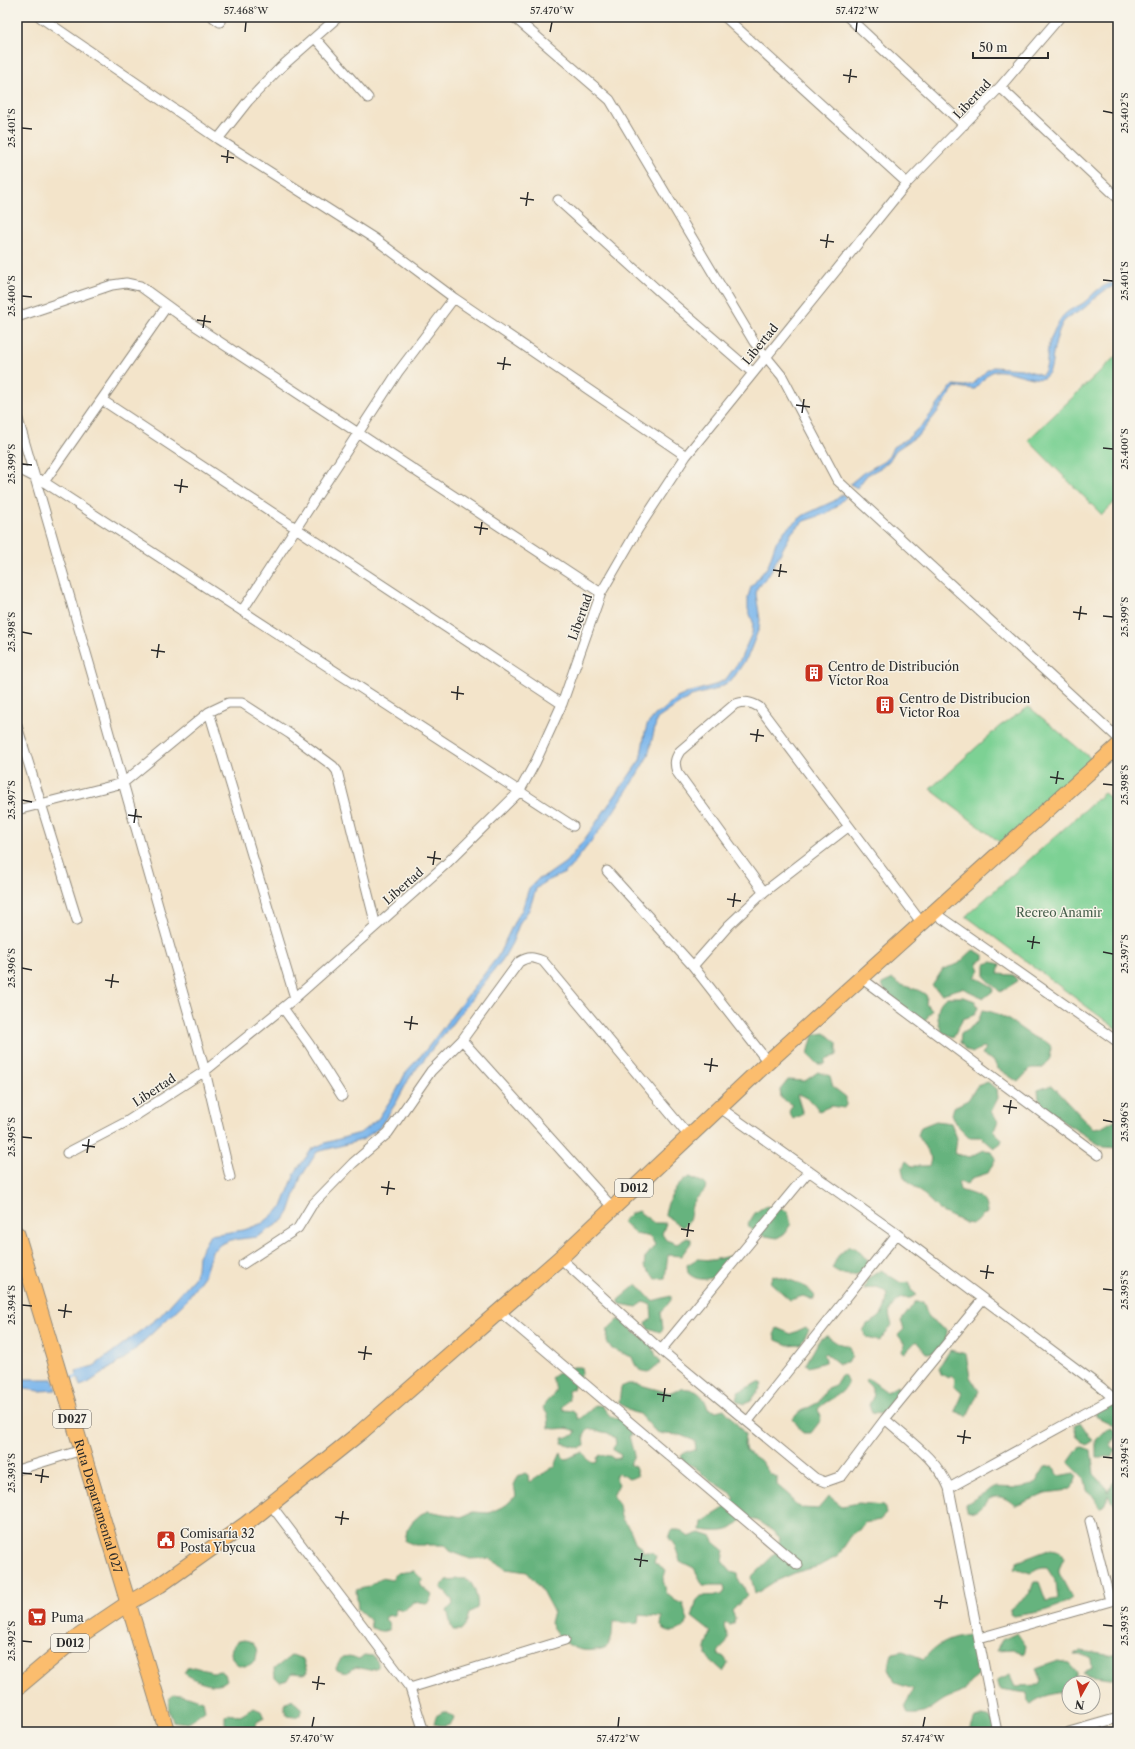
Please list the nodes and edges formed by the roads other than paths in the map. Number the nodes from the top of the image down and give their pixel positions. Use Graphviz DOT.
graph roads {
  1 [pos="40,17"];
  2 [pos="338,17"];
  3 [pos="514,17"];
  4 [pos="725,17"];
  5 [pos="848,17"];
  6 [pos="1060,17"];
  7 [pos="315,38"];
  8 [pos="1000,87"];
  9 [pos="368,98"];
  10 [pos="964,125"];
  11 [pos="218,139"];
  12 [pos="907,183"];
  13 [pos="1118,198"];
  14 [pos="558,200"];
  15 [pos="454,298"];
  16 [pos="167,306"];
  17 [pos="17,317"];
  18 [pos="766,356"];
  19 [pos="752,372"];
  20 [pos="102,400"];
  21 [pos="17,416"];
  22 [pos="358,432"];
  23 [pos="686,456"];
  24 [pos="17,468"];
  25 [pos="34,477"];
  26 [pos="44,482"];
  27 [pos="296,529"];
  28 [pos="601,593"];
  29 [pos="242,611"];
  30 [pos="562,704"];
  31 [pos="209,712"];
  32 [pos="17,726"];
  33 [pos="1118,738"];
  34 [pos="1118,746"];
  35 [pos="124,783"];
  36 [pos="519,792"];
  37 [pos="40,803"];
  38 [pos="17,810"];
  39 [pos="573,826"];
  40 [pos="848,827"];
  41 [pos="607,871"];
  42 [pos="764,892"];
  43 [pos="933,912"];
  44 [pos="77,920"];
  45 [pos="922,922"];
  46 [pos="376,926"];
  47 [pos="692,966"];
  48 [pos="861,978"];
  49 [pos="295,998"];
  50 [pos="283,1008"];
  51 [pos="462,1040"];
  52 [pos="1118,1042"];
  53 [pos="768,1062"];
  54 [pos="205,1071"];
  55 [pos="342,1096"];
  56 [pos="719,1108"];
  57 [pos="689,1136"];
  58 [pos="67,1153"];
  59 [pos="1098,1155"];
  60 [pos="810,1171"];
  61 [pos="230,1177"];
  62 [pos="613,1208"];
  63 [pos="17,1234"];
  64 [pos="898,1234"];
  65 [pos="560,1258"];
  66 [pos="243,1264"];
  67 [pos="984,1299"];
  68 [pos="499,1311"];
  69 [pos="661,1350"];
  70 [pos="1115,1397"];
  71 [pos="885,1419"];
  72 [pos="748,1421"];
  73 [pos="82,1450"];
  74 [pos="17,1470"];
  75 [pos="949,1488"];
  76 [pos="271,1505"];
  77 [pos="1090,1521"];
  78 [pos="798,1564"];
  79 [pos="1114,1600"];
  80 [pos="128,1604"];
  81 [pos="978,1638"];
  82 [pos="565,1640"];
  83 [pos="17,1688"];
  84 [pos="410,1688"];
  85 [pos="1118,1718"];
  86 [pos="167,1732"];
  87 [pos="424,1732"];
  88 [pos="997,1732"];
  89 [pos="1069,1732"];
  1 -- 11 [label="street"];
  2 -- 7 [label="street"];
  3 -- 18 [label="street"];
  4 -- 12 [label="street"];
  5 -- 10 [label="street"];
  6 -- 8 [label="street, Libertad"];
  7 -- 9 [label="street"];
  7 -- 11 [label="street"];
  8 -- 10 [label="street, Libertad"];
  8 -- 13 [label="street"];
  10 -- 12 [label="street, Libertad"];
  11 -- 15 [label="street"];
  12 -- 18 [label="street, Libertad"];
  14 -- 19 [label="street"];
  15 -- 22 [label="street"];
  15 -- 23 [label="street"];
  16 -- 17 [label="street"];
  16 -- 20 [label="street"];
  16 -- 22 [label="street"];
  18 -- 19 [label="street, Libertad"];
  18 -- 33 [label="street"];
  19 -- 23 [label="street, Libertad"];
  20 -- 26 [label="street"];
  20 -- 27 [label="street"];
  21 -- 25 [label="street"];
  22 -- 27 [label="street"];
  22 -- 28 [label="street"];
  23 -- 28 [label="street, Libertad"];
  24 -- 25 [label="street"];
  25 -- 26 [label="street"];
  25 -- 35 [label="street"];
  26 -- 29 [label="street"];
  27 -- 29 [label="street"];
  27 -- 30 [label="street"];
  28 -- 30 [label="street, Libertad"];
  29 -- 36 [label="street"];
  30 -- 36 [label="street, Libertad"];
  31 -- 35 [label="street"];
  31 -- 46 [label="street"];
  31 -- 49 [label="street"];
  32 -- 37 [label="street"];
  34 -- 43 [label="main road, D012"];
  35 -- 37 [label="street"];
  35 -- 54 [label="street"];
  36 -- 39 [label="street"];
  36 -- 46 [label="street, Libertad"];
  37 -- 38 [label="street"];
  37 -- 44 [label="street"];
  40 -- 42 [label="street"];
  40 -- 42 [label="street"];
  40 -- 45 [label="street"];
  41 -- 47 [label="street"];
  42 -- 47 [label="street"];
  43 -- 45 [label="main road, D012"];
  43 -- 52 [label="street"];
  45 -- 48 [label="main road, D012"];
  46 -- 49 [label="street, Libertad"];
  47 -- 53 [label="street"];
  48 -- 53 [label="main road, D012"];
  48 -- 59 [label="street"];
  49 -- 50 [label="street, Libertad"];
  50 -- 54 [label="street, Libertad"];
  50 -- 55 [label="street"];
  51 -- 57 [label="street"];
  51 -- 62 [label="street"];
  51 -- 66 [label="street"];
  53 -- 56 [label="main road, D012"];
  54 -- 58 [label="street, Libertad"];
  54 -- 61 [label="street"];
  56 -- 57 [label="main road, D012"];
  56 -- 60 [label="street"];
  57 -- 62 [label="main road, D012"];
  60 -- 64 [label="street"];
  60 -- 69 [label="street"];
  62 -- 65 [label="main road, D012"];
  63 -- 73 [label="main road, Ruta Departamental 027 / D027"];
  64 -- 67 [label="street"];
  64 -- 72 [label="street"];
  65 -- 68 [label="main road, D012"];
  65 -- 69 [label="street"];
  67 -- 70 [label="street"];
  67 -- 71 [label="street"];
  68 -- 76 [label="main road, D012"];
  68 -- 78 [label="street"];
  69 -- 72 [label="street"];
  70 -- 75 [label="street"];
  71 -- 72 [label="street"];
  71 -- 75 [label="street"];
  73 -- 74 [label="street"];
  73 -- 80 [label="main road, Ruta Departamental 027 / D027"];
  75 -- 81 [label="street"];
  76 -- 80 [label="main road, D012"];
  76 -- 84 [label="street"];
  77 -- 79 [label="street"];
  79 -- 81 [label="street"];
  80 -- 83 [label="main road, D012"];
  80 -- 86 [label="main road, Ruta Departamental 027 / D027"];
  81 -- 88 [label="street"];
  82 -- 84 [label="street"];
  84 -- 87 [label="street"];
  85 -- 89 [label="street"];
}
